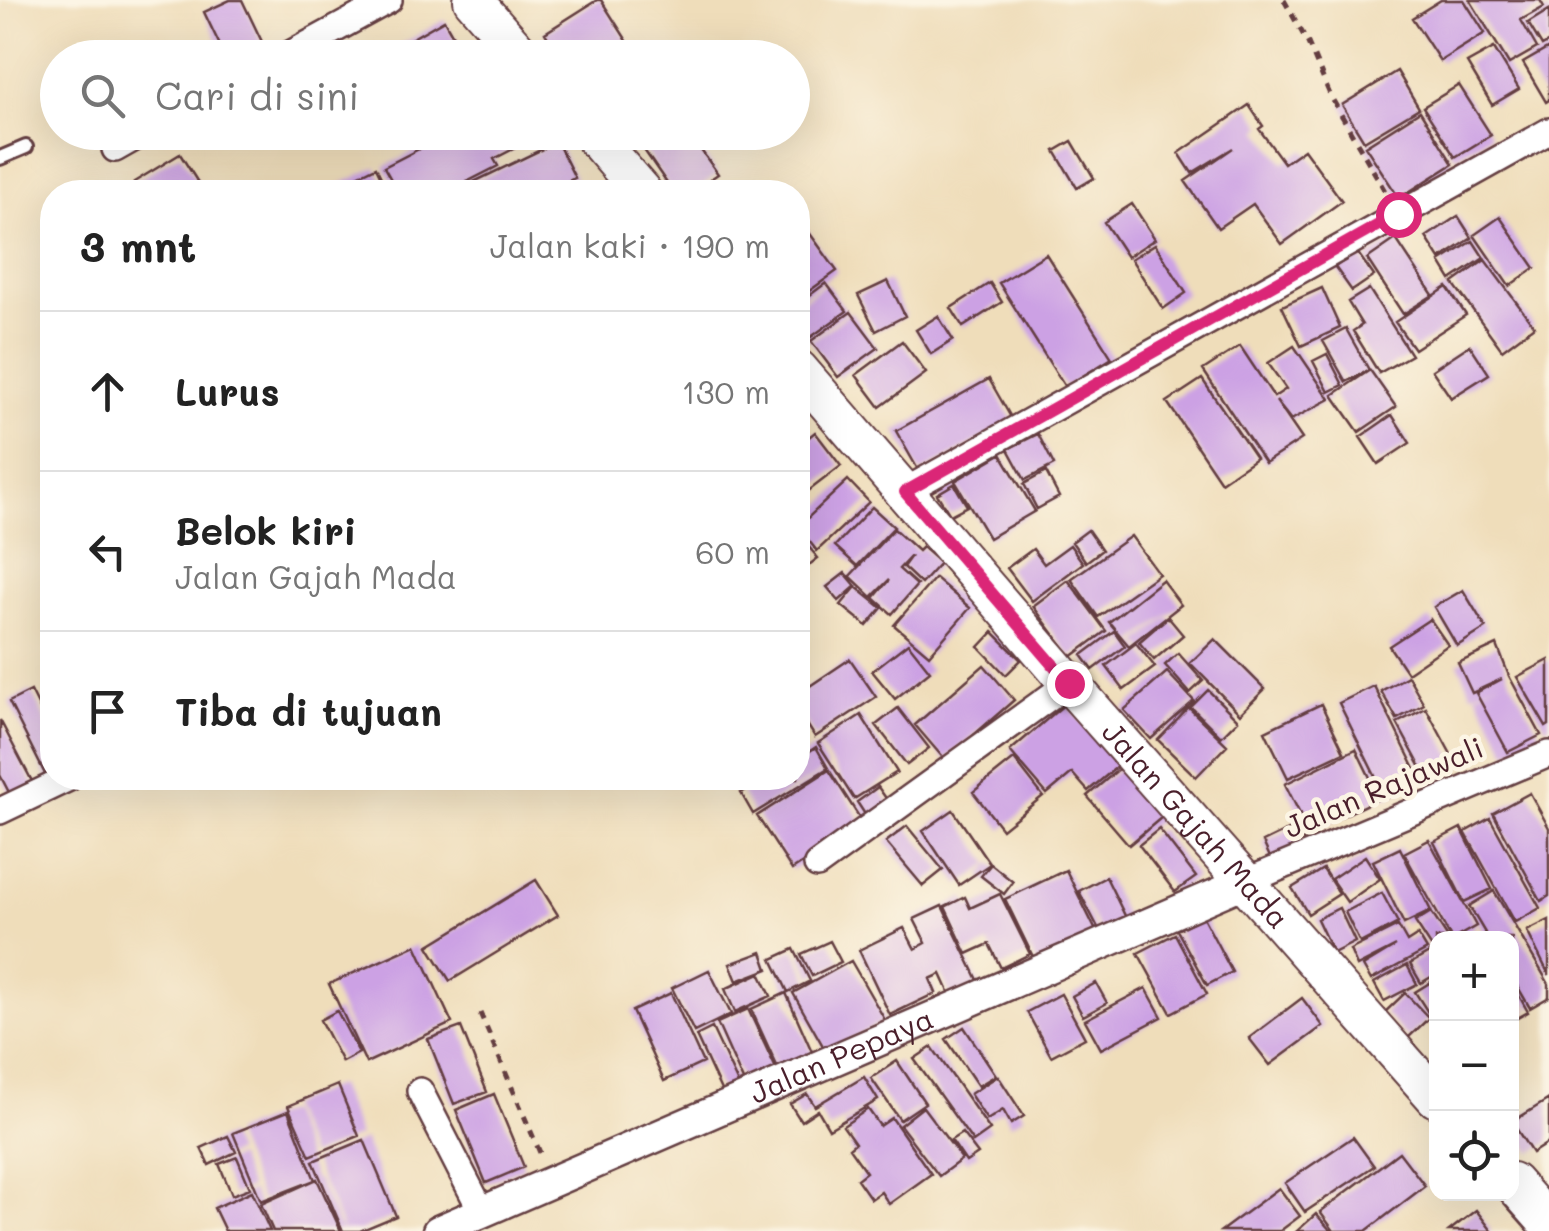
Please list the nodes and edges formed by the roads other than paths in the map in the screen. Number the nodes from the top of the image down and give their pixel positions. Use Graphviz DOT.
graph roads {
  1 [pos="389,0"];
  2 [pos="473,0"];
  3 [pos="316,40"];
  4 [pos="508,40"];
  5 [pos="1549,131"];
  6 [pos="26,147"];
  7 [pos="606,150"];
  8 [pos="0,158"];
  9 [pos="632,180"];
  10 [pos="810,383"];
  11 [pos="905,492"];
  12 [pos="1069,683"];
  13 [pos="1549,754"];
  14 [pos="44,790"];
  15 [pos="0,811"];
  16 [pos="817,865"];
  17 [pos="1245,882"];
  18 [pos="1429,1090"];
  19 [pos="420,1091"];
  20 [pos="1519,1189"];
  21 [pos="482,1212"];
  22 [pos="1546,1215"];
  23 [pos="438,1231"];
  1 -- 3 [label="street"];
  2 -- 4 [label="main road"];
  5 -- 11 [label="street"];
  6 -- 8 [label="lane"];
  7 -- 9 [label="main road"];
  10 -- 11 [label="main road, Jalan Gajah Mada"];
  11 -- 12 [label="main road, Jalan Gajah Mada"];
  12 -- 16 [label="street"];
  12 -- 17 [label="main road, Jalan Gajah Mada"];
  13 -- 17 [label="street, Jalan Rajawali"];
  14 -- 15 [label="street"];
  17 -- 18 [label="main road, Jalan Gajah Mada"];
  17 -- 21 [label="street, Jalan Pepaya"];
  19 -- 21 [label="street"];
  20 -- 22 [label="main road"];
  21 -- 23 [label="street, Jalan Pepaya"];
}
